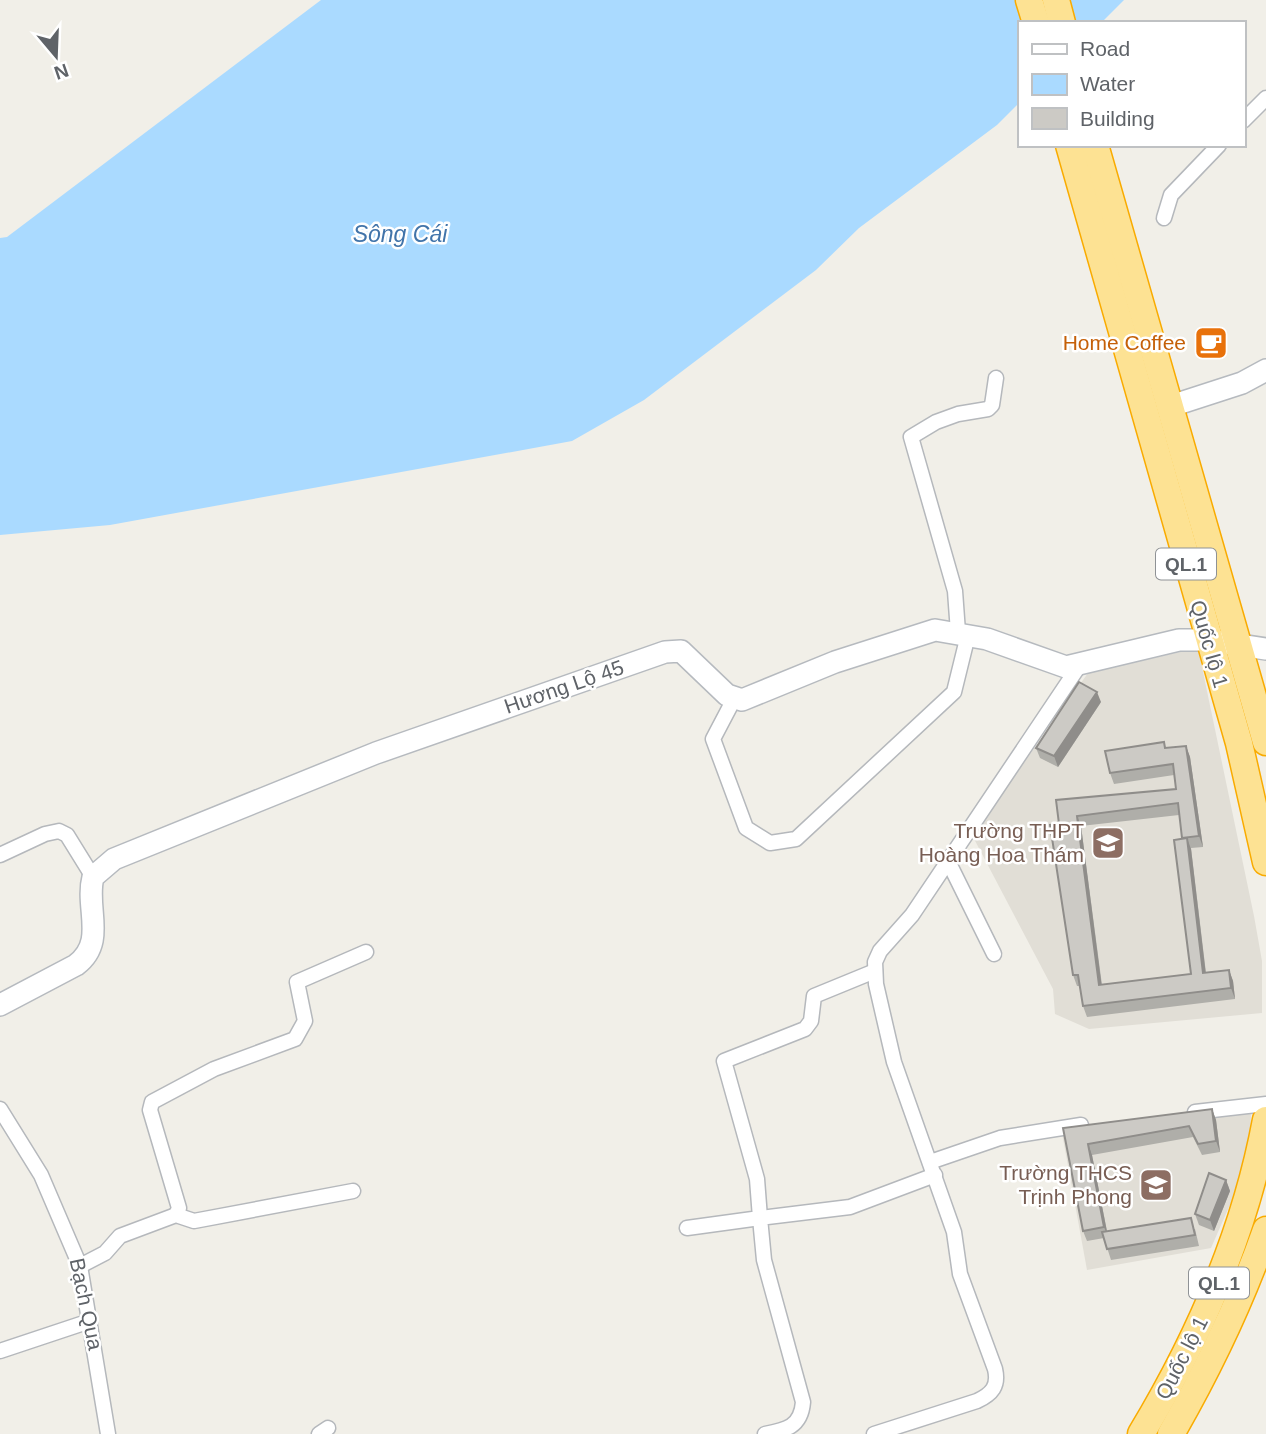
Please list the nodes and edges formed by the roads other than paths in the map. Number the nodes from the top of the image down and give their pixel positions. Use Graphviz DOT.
graph roads {
  1 [pos="1029,0"];
  2 [pos="1056,0"];
  3 [pos="1034,21"];
  4 [pos="1061,21"];
  5 [pos="1266,98"];
  6 [pos="1245,119"];
  7 [pos="1070,147"];
  8 [pos="1096,147"];
  9 [pos="1217,147"];
  10 [pos="1164,218"];
  11 [pos="1266,370"];
  12 [pos="996,378"];
  13 [pos="1168,407"];
  14 [pos="963,633"];
  15 [pos="1207,640"];
  16 [pos="1237,643"];
  17 [pos="1266,649"];
  18 [pos="1079,666"];
  19 [pos="734,699"];
  20 [pos="1266,743"];
  21 [pos="0,855"];
  22 [pos="948,861"];
  23 [pos="1266,862"];
  24 [pos="93,877"];
  25 [pos="366,952"];
  26 [pos="994,954"];
  27 [pos="875,971"];
  28 [pos="0,1005"];
  29 [pos="1266,1104"];
  30 [pos="0,1109"];
  31 [pos="1185,1113"];
  32 [pos="1266,1120"];
  33 [pos="1090,1124"];
  34 [pos="932,1169"];
  35 [pos="354,1191"];
  36 [pos="176,1215"];
  37 [pos="760,1218"];
  38 [pos="687,1228"];
  39 [pos="1266,1233"];
  40 [pos="80,1266"];
  41 [pos="90,1321"];
  42 [pos="0,1350"];
  43 [pos="796,1430"];
  44 [pos="108,1434"];
  45 [pos="765,1434"];
  46 [pos="874,1434"];
  47 [pos="1141,1434"];
  48 [pos="1171,1434"];
  1 -- 3 [label="highway"];
  2 -- 4 [label="highway"];
  5 -- 6 [label="street"];
  7 -- 15 [label="highway, Quốc lộ 1 / QL.1"];
  8 -- 13 [label="highway, Quốc lộ 1 / QL.1"];
  9 -- 10 [label="street"];
  11 -- 13 [label="street"];
  12 -- 14 [label="street"];
  13 -- 16 [label="highway, Quốc lộ 1 / QL.1"];
  14 -- 18 [label="street"];
  14 -- 19 [label="street"];
  14 -- 19 [label="street"];
  15 -- 16 [label="street"];
  15 -- 18 [label="street"];
  15 -- 23 [label="highway, Quốc lộ 1 / QL.1"];
  16 -- 17 [label="street"];
  16 -- 20 [label="highway, Quốc lộ 1 / QL.1"];
  18 -- 22 [label="street"];
  19 -- 24 [label="street, Hương Lộ 45"];
  21 -- 24 [label="street"];
  22 -- 26 [label="street"];
  22 -- 27 [label="street"];
  24 -- 28 [label="street"];
  25 -- 36 [label="street"];
  27 -- 34 [label="street"];
  27 -- 37 [label="street"];
  29 -- 31 [label="street"];
  30 -- 40 [label="street, Bạch Qua"];
  32 -- 47 [label="highway, Quốc lộ 1 / QL.1"];
  33 -- 34 [label="street"];
  34 -- 37 [label="street"];
  34 -- 46 [label="street"];
  35 -- 36 [label="street"];
  36 -- 40 [label="street"];
  37 -- 38 [label="street"];
  37 -- 43 [label="street"];
  39 -- 48 [label="highway, Quốc lộ 1 / QL.1"];
  40 -- 41 [label="street, Bạch Qua"];
  41 -- 42 [label="street"];
  41 -- 44 [label="street, Bạch Qua"];
  43 -- 45 [label="street"];
}
